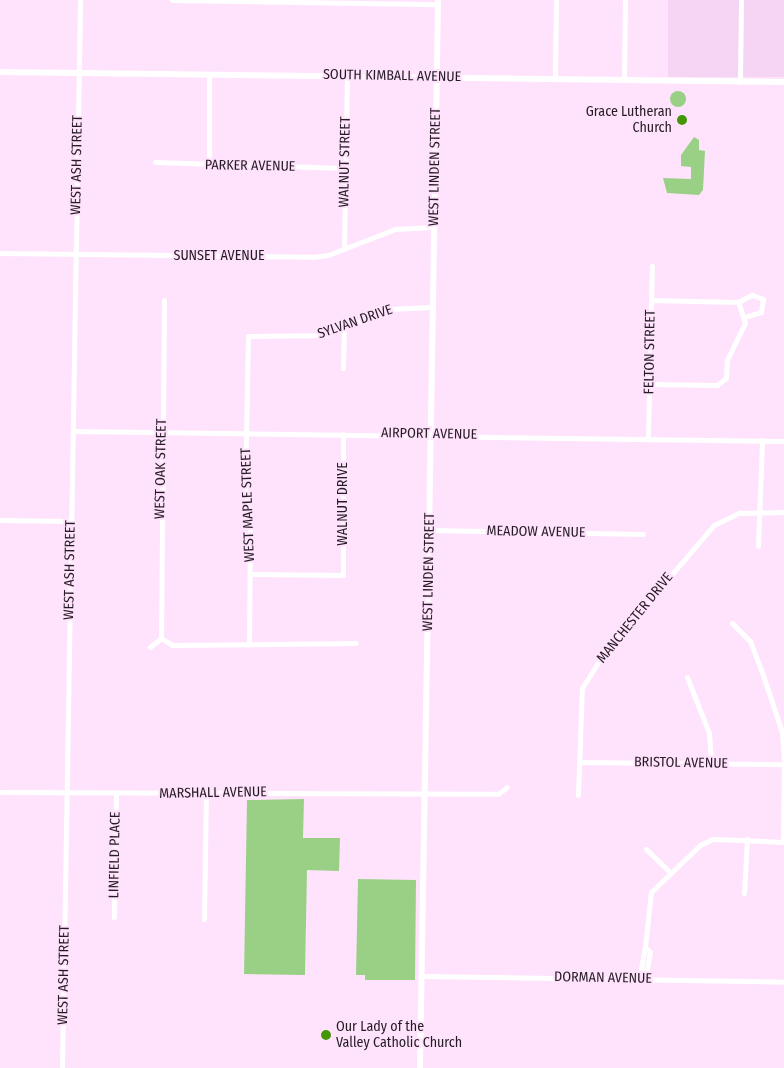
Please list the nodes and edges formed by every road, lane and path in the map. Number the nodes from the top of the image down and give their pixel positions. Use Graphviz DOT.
graph roads {
  1 [pos="80,0"];
  2 [pos="172,0"];
  3 [pos="556,0"];
  4 [pos="625,0"];
  5 [pos="741,0"];
  6 [pos="438,2"];
  7 [pos="0,72"];
  8 [pos="79,72"];
  9 [pos="210,74"];
  10 [pos="347,76"];
  11 [pos="436,76"];
  12 [pos="555,78"];
  13 [pos="624,80"];
  14 [pos="740,82"];
  15 [pos="784,82"];
  16 [pos="155,162"];
  17 [pos="209,165"];
  18 [pos="345,168"];
  19 [pos="434,227"];
  20 [pos="344,249"];
  21 [pos="0,253"];
  22 [pos="76,254"];
  23 [pos="652,266"];
  24 [pos="164,300"];
  25 [pos="651,300"];
  26 [pos="738,302"];
  27 [pos="432,307"];
  28 [pos="745,317"];
  29 [pos="344,328"];
  30 [pos="248,336"];
  31 [pos="343,368"];
  32 [pos="649,384"];
  33 [pos="74,431"];
  34 [pos="162,432"];
  35 [pos="247,433"];
  36 [pos="343,434"];
  37 [pos="431,434"];
  38 [pos="648,437"];
  39 [pos="762,440"];
  40 [pos="784,441"];
  41 [pos="758,512"];
  42 [pos="784,512"];
  43 [pos="0,520"];
  44 [pos="71,521"];
  45 [pos="430,530"];
  46 [pos="643,534"];
  47 [pos="758,546"];
  48 [pos="250,574"];
  49 [pos="732,623"];
  50 [pos="161,638"];
  51 [pos="356,643"];
  52 [pos="249,644"];
  53 [pos="150,647"];
  54 [pos="688,677"];
  55 [pos="579,762"];
  56 [pos="711,763"];
  57 [pos="784,764"];
  58 [pos="507,787"];
  59 [pos="0,792"];
  60 [pos="426,792"];
  61 [pos="67,793"];
  62 [pos="116,793"];
  63 [pos="206,794"];
  64 [pos="578,795"];
  65 [pos="747,839"];
  66 [pos="784,842"];
  67 [pos="646,849"];
  68 [pos="670,872"];
  69 [pos="744,893"];
  70 [pos="114,917"];
  71 [pos="204,919"];
  72 [pos="645,947"];
  73 [pos="645,972"];
  74 [pos="422,976"];
  75 [pos="645,979"];
  76 [pos="784,982"];
  77 [pos="62,1068"];
  78 [pos="420,1068"];
  1 -- 8 [label="street, WEST ASH STREET"];
  2 -- 6 [label="street"];
  3 -- 12 [label="street"];
  4 -- 13 [label="street"];
  5 -- 14 [label="street"];
  6 -- 11 [label="street, WEST LINDEN STREET"];
  7 -- 8 [label="street, SOUTH KIMBALL AVENUE"];
  8 -- 9 [label="street, SOUTH KIMBALL AVENUE"];
  8 -- 22 [label="street, WEST ASH STREET"];
  9 -- 10 [label="street, SOUTH KIMBALL AVENUE"];
  9 -- 17 [label="street"];
  10 -- 11 [label="street, SOUTH KIMBALL AVENUE"];
  10 -- 18 [label="street, WALNUT STREET"];
  11 -- 12 [label="street, SOUTH KIMBALL AVENUE"];
  11 -- 19 [label="street, WEST LINDEN STREET"];
  12 -- 13 [label="street, SOUTH KIMBALL AVENUE"];
  13 -- 14 [label="street, SOUTH KIMBALL AVENUE"];
  14 -- 15 [label="street, SOUTH KIMBALL AVENUE"];
  16 -- 17 [label="street, PARKER AVENUE"];
  17 -- 18 [label="street, PARKER AVENUE"];
  18 -- 20 [label="street, WALNUT STREET"];
  19 -- 20 [label="street, SUNSET AVENUE"];
  19 -- 27 [label="street, WEST LINDEN STREET"];
  20 -- 22 [label="street, SUNSET AVENUE"];
  21 -- 22 [label="street, SUNSET AVENUE"];
  22 -- 33 [label="street, WEST ASH STREET"];
  23 -- 25 [label="street, FELTON STREET"];
  24 -- 34 [label="street, WEST OAK STREET"];
  25 -- 26 [label="street"];
  25 -- 32 [label="street, FELTON STREET"];
  26 -- 28 [label="street"];
  26 -- 28 [label="street"];
  27 -- 29 [label="street, SYLVAN DRIVE"];
  27 -- 37 [label="street, WEST LINDEN STREET"];
  28 -- 32 [label="street"];
  29 -- 30 [label="street, SYLVAN DRIVE"];
  29 -- 31 [label="street"];
  30 -- 35 [label="street, WEST MAPLE STREET"];
  32 -- 38 [label="street, FELTON STREET"];
  33 -- 34 [label="street, AIRPORT AVENUE"];
  33 -- 44 [label="street, WEST ASH STREET"];
  34 -- 35 [label="street, AIRPORT AVENUE"];
  34 -- 50 [label="street, WEST OAK STREET"];
  35 -- 36 [label="street, AIRPORT AVENUE"];
  35 -- 48 [label="street, WEST MAPLE STREET"];
  36 -- 37 [label="street, AIRPORT AVENUE"];
  36 -- 48 [label="street, WALNUT DRIVE"];
  37 -- 38 [label="street, AIRPORT AVENUE"];
  37 -- 45 [label="street, WEST LINDEN STREET"];
  38 -- 39 [label="street, AIRPORT AVENUE"];
  39 -- 40 [label="street, AIRPORT AVENUE"];
  39 -- 41 [label="street"];
  41 -- 42 [label="street, MANCHESTER DRIVE"];
  41 -- 47 [label="street"];
  41 -- 55 [label="street, MANCHESTER DRIVE"];
  43 -- 44 [label="street"];
  44 -- 61 [label="street, WEST ASH STREET"];
  45 -- 46 [label="street, MEADOW AVENUE"];
  45 -- 60 [label="street, WEST LINDEN STREET"];
  48 -- 52 [label="street, WEST MAPLE STREET"];
  49 -- 57 [label="street"];
  50 -- 52 [label="street"];
  50 -- 53 [label="street"];
  51 -- 52 [label="street"];
  54 -- 56 [label="street"];
  55 -- 56 [label="street, BRISTOL AVENUE"];
  55 -- 64 [label="street, MANCHESTER DRIVE"];
  56 -- 57 [label="street, BRISTOL AVENUE"];
  57 -- 66 [label="street"];
  58 -- 60 [label="street, MARSHALL AVENUE"];
  59 -- 61 [label="street, MARSHALL AVENUE"];
  60 -- 63 [label="street, MARSHALL AVENUE"];
  60 -- 74 [label="street, WEST LINDEN STREET"];
  61 -- 62 [label="street, MARSHALL AVENUE"];
  61 -- 77 [label="street, WEST ASH STREET"];
  62 -- 63 [label="street, MARSHALL AVENUE"];
  62 -- 70 [label="street, LINFIELD PLACE"];
  63 -- 71 [label="street"];
  65 -- 66 [label="street"];
  65 -- 68 [label="street"];
  65 -- 69 [label="street"];
  67 -- 68 [label="street"];
  68 -- 72 [label="street"];
  72 -- 73 [label="street"];
  72 -- 73 [label="street"];
  73 -- 75 [label="street"];
  74 -- 75 [label="street, DORMAN AVENUE"];
  74 -- 78 [label="street, WEST LINDEN STREET"];
  75 -- 76 [label="street, DORMAN AVENUE"];
}
